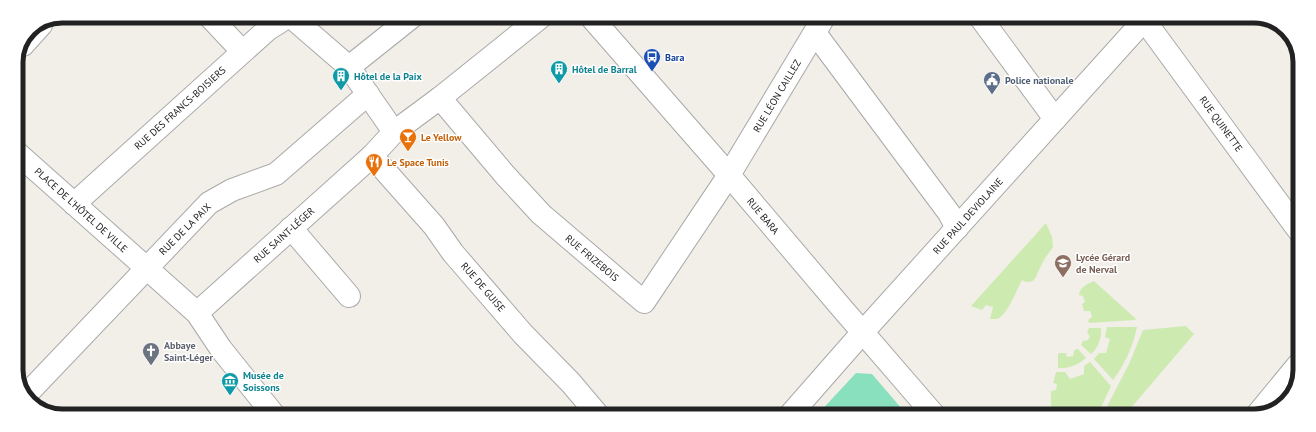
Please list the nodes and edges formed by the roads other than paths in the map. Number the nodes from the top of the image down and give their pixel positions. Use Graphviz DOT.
graph roads {
  1 [pos="215,23"];
  2 [pos="278,23"];
  3 [pos="297,23"];
  4 [pos="403,23"];
  5 [pos="534,23"];
  6 [pos="596,23"];
  7 [pos="984,23"];
  8 [pos="1141,23"];
  9 [pos="1149,23"];
  10 [pos="819,25"];
  11 [pos="242,52"];
  12 [pos="350,67"];
  13 [pos="368,94"];
  14 [pos="440,98"];
  15 [pos="1055,119"];
  16 [pos="394,132"];
  17 [pos="372,156"];
  18 [pos="23,158"];
  19 [pos="729,175"];
  20 [pos="74,204"];
  21 [pos="1293,223"];
  22 [pos="292,228"];
  23 [pos="957,228"];
  24 [pos="146,268"];
  25 [pos="349,296"];
  26 [pos="197,314"];
  27 [pos="862,333"];
  28 [pos="1293,371"];
  29 [pos="29,392"];
  30 [pos="1263,408"];
  31 [pos="269,409"];
  32 [pos="593,409"];
  33 [pos="795,409"];
  34 [pos="929,409"];
  1 -- 11 [label="street"];
  2 -- 11 [label="street, RUE DES FRANCS-BOISIERS"];
  3 -- 12 [label="street"];
  4 -- 12 [label="street"];
  5 -- 14 [label="street, RUE SAINT-LÉGER"];
  6 -- 19 [label="street, RUE BARA"];
  7 -- 15 [label="street"];
  8 -- 15 [label="street, RUE PAUL DEVIOLAINE"];
  9 -- 21 [label="street, RUE QUINETTE"];
  10 -- 19 [label="street, RUE LÉON CAILLEZ"];
  10 -- 23 [label="street"];
  11 -- 20 [label="street, RUE DES FRANCS-BOISIERS"];
  12 -- 13 [label="street"];
  13 -- 16 [label="street"];
  13 -- 24 [label="street, RUE DE LA PAIX"];
  14 -- 16 [label="street, RUE SAINT-LÉGER"];
  14 -- 19 [label="street, RUE FRIZEBOIS"];
  15 -- 23 [label="street, RUE PAUL DEVIOLAINE"];
  16 -- 17 [label="street, RUE SAINT-LÉGER"];
  17 -- 22 [label="street, RUE SAINT-LÉGER"];
  17 -- 32 [label="street, RUE DE GUISE"];
  18 -- 20 [label="street, PLACE DE L'HÔTEL DE VILLE"];
  19 -- 27 [label="street, RUE BARA"];
  20 -- 24 [label="street, PLACE DE L'HÔTEL DE VILLE"];
  22 -- 25 [label="street"];
  22 -- 26 [label="street, RUE SAINT-LÉGER"];
  23 -- 27 [label="street, RUE PAUL DEVIOLAINE"];
  24 -- 26 [label="street, PLACE DE L'HÔTEL DE VILLE"];
  24 -- 29 [label="street, RUE DE LA PAIX"];
  26 -- 31 [label="street, PLACE DE L'HÔTEL DE VILLE"];
  27 -- 33 [label="street, RUE PAUL DEVIOLAINE"];
  27 -- 34 [label="street, RUE BARA"];
  28 -- 30 [label="street"];
}
